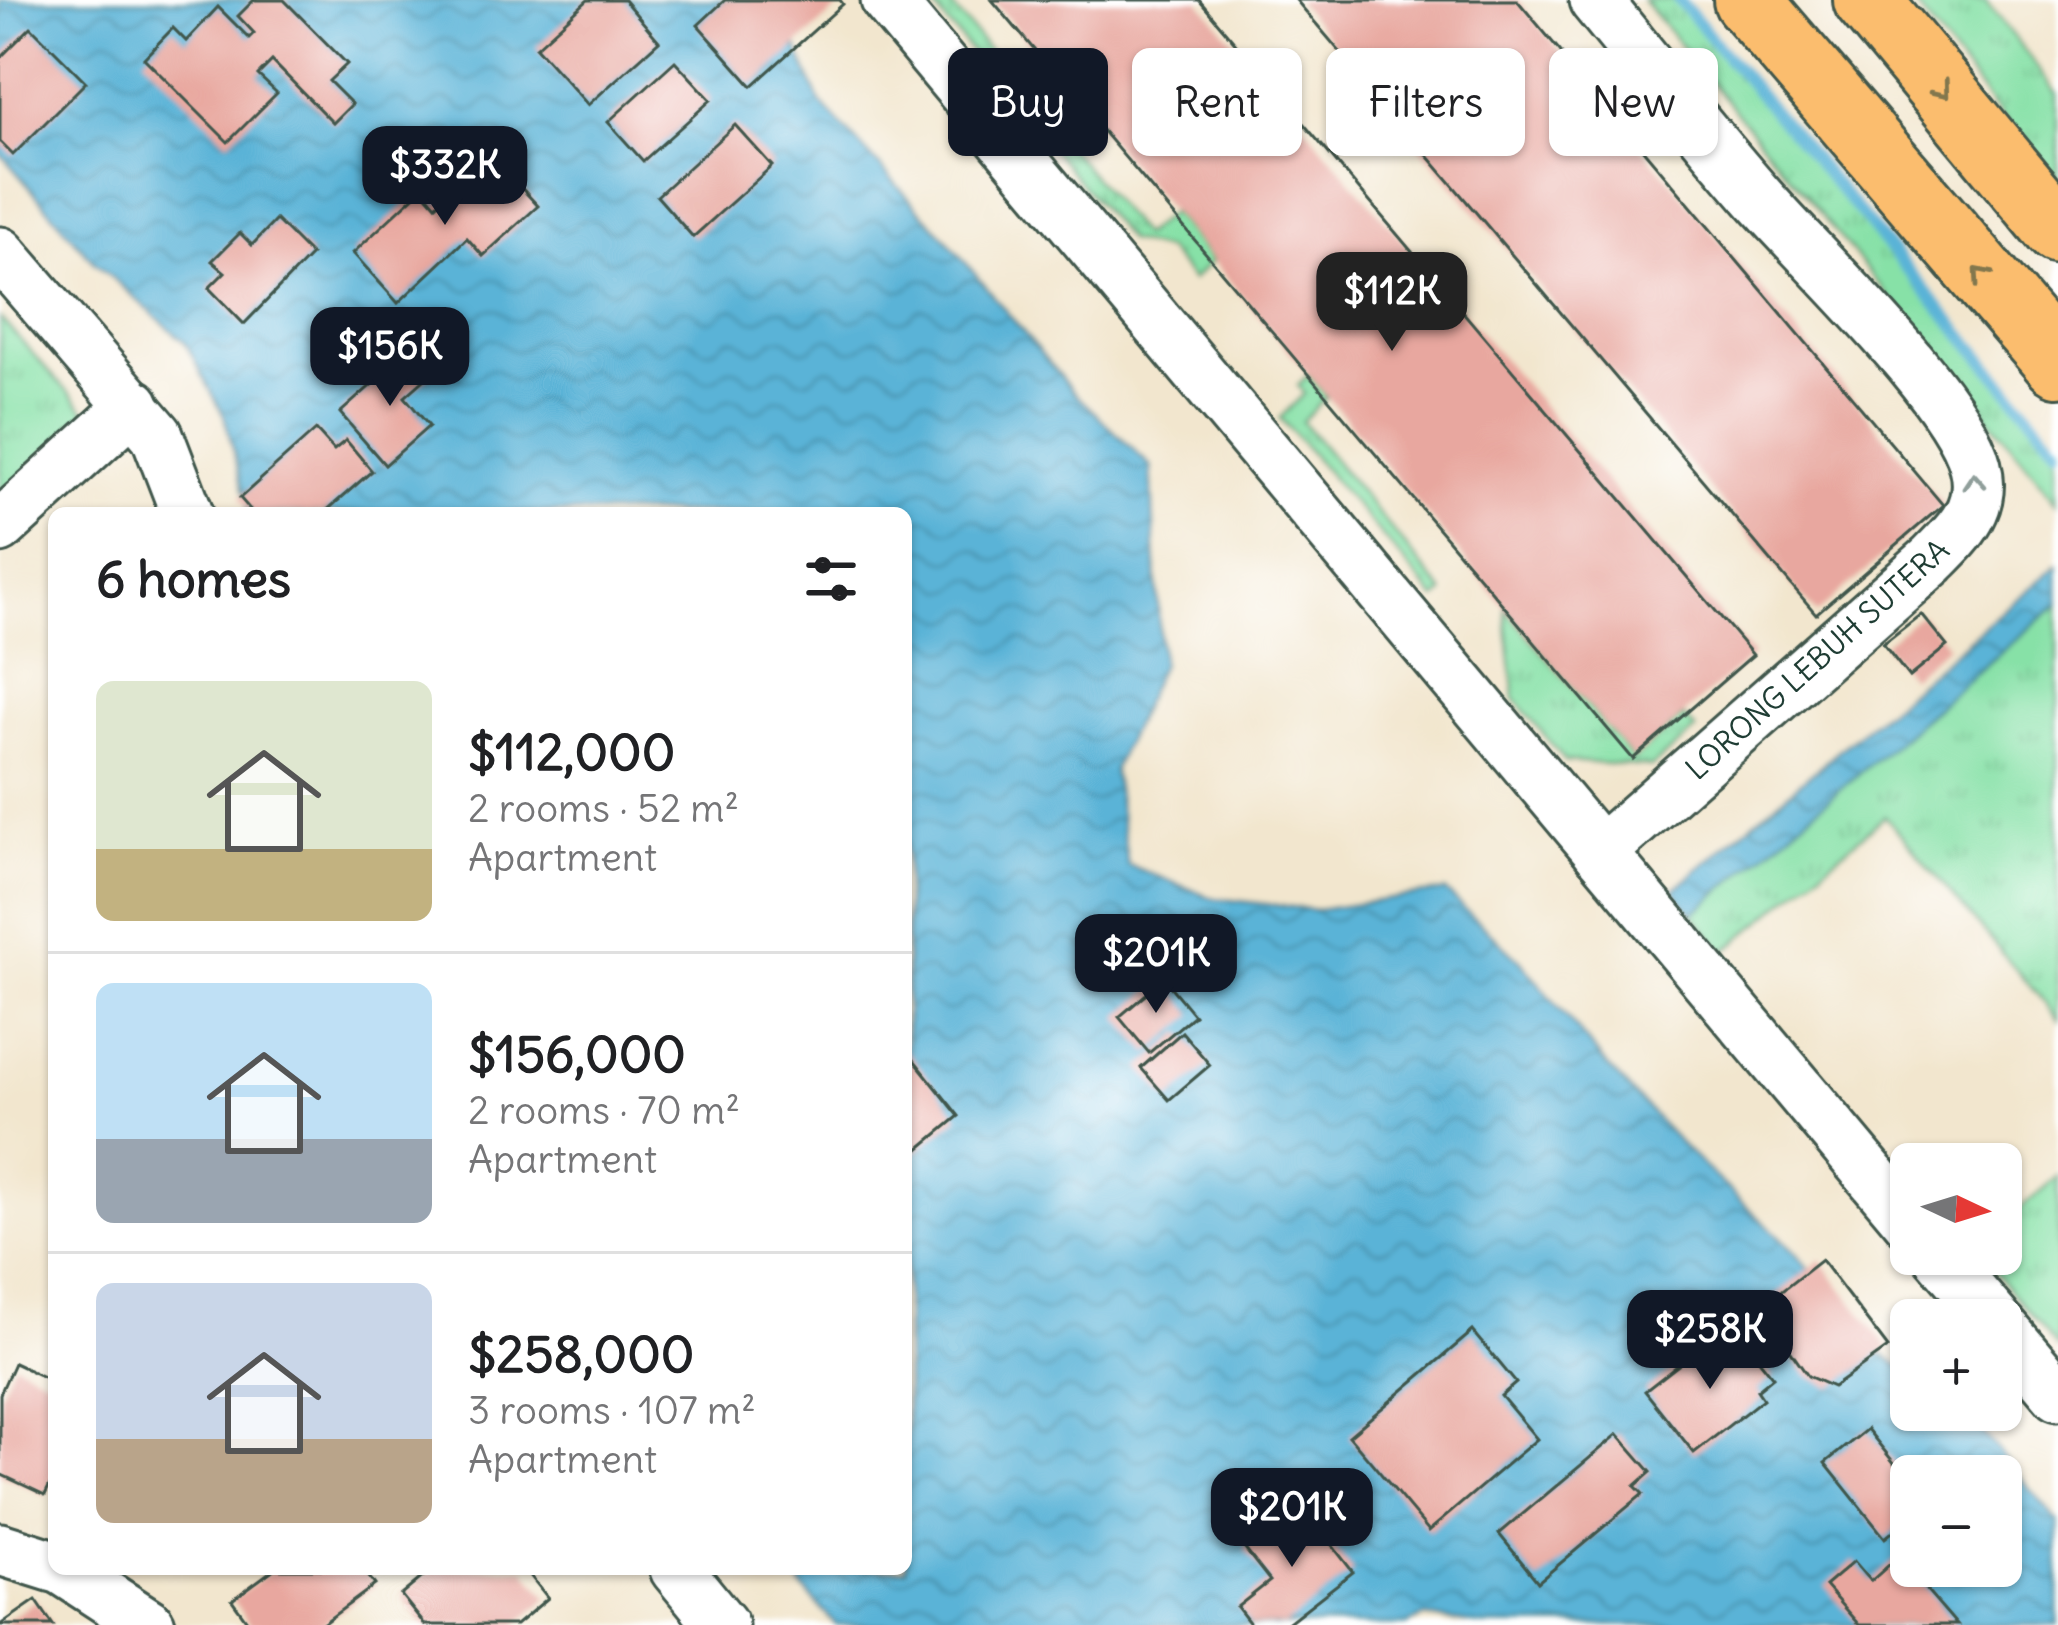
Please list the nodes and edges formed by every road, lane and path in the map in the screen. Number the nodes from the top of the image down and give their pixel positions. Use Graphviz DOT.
graph roads {
  1 [pos="1594,0"];
  2 [pos="1747,0"];
  3 [pos="1867,0"];
  4 [pos="894,4"];
  5 [pos="2058,230"];
  6 [pos="0,253"];
  7 [pos="2058,364"];
  8 [pos="134,405"];
  9 [pos="186,507"];
  10 [pos="0,527"];
  11 [pos="1600,852"];
  12 [pos="1890,1198"];
  13 [pos="1956,1275"];
  14 [pos="1977,1299"];
  15 [pos="2022,1352"];
  16 [pos="2058,1394"];
  17 [pos="0,1549"];
  18 [pos="48,1564"];
  19 [pos="72,1575"];
  20 [pos="681,1575"];
  21 [pos="149,1625"];
  22 [pos="722,1625"];
  11 -- 1 [label="street, LORONG LEBUH SUTERA, one-way"];
  7 -- 2 [label="highway, one-way"];
  3 -- 5 [label="highway, one-way"];
  4 -- 11 [label="street"];
  6 -- 8 [label="street"];
  8 -- 9 [label="street"];
  8 -- 10 [label="street"];
  11 -- 12 [label="street"];
  13 -- 14 [label="street"];
  15 -- 16 [label="street"];
  17 -- 18 [label="street"];
  19 -- 21 [label="street"];
  20 -- 22 [label="street"];
}
